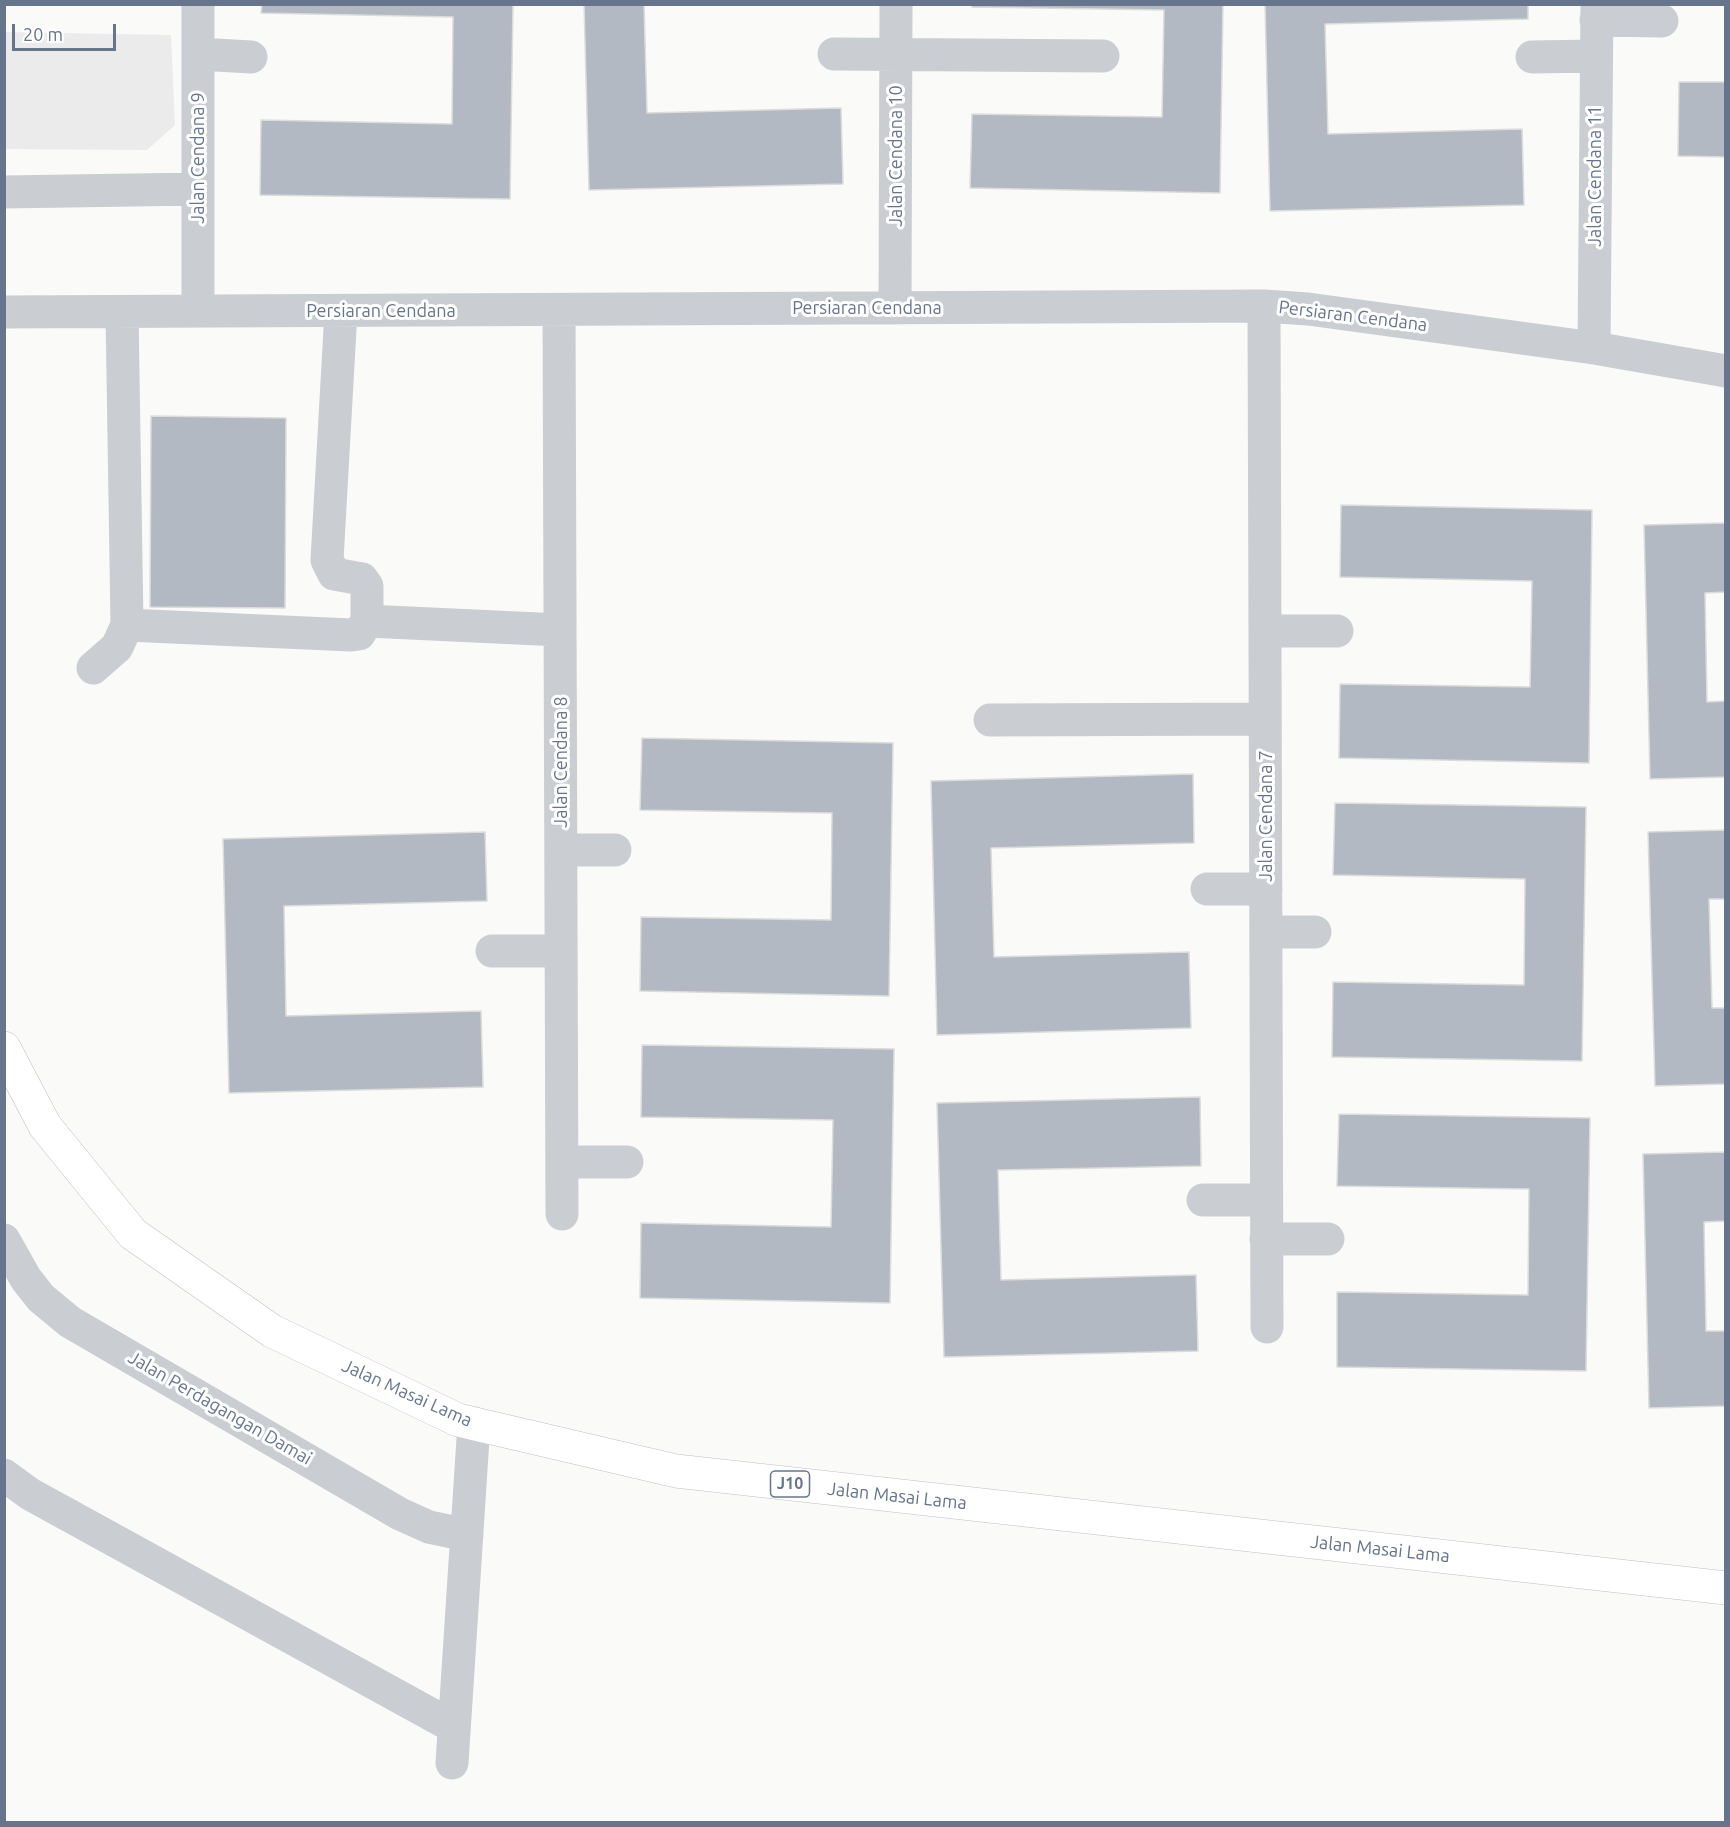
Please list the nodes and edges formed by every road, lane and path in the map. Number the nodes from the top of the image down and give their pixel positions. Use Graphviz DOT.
graph roads {
  1 [pos="198,4"];
  2 [pos="896,4"];
  3 [pos="1597,12"];
  4 [pos="1662,21"];
  5 [pos="198,54"];
  6 [pos="834,54"];
  7 [pos="896,55"];
  8 [pos="1103,56"];
  9 [pos="1596,56"];
  10 [pos="251,57"];
  11 [pos="1532,57"];
  12 [pos="198,189"];
  13 [pos="4,192"];
  14 [pos="1264,306"];
  15 [pos="895,308"];
  16 [pos="560,310"];
  17 [pos="198,311"];
  18 [pos="341,311"];
  19 [pos="4,312"];
  20 [pos="122,312"];
  21 [pos="1594,348"];
  22 [pos="1725,371"];
  23 [pos="367,621"];
  24 [pos="126,625"];
  25 [pos="560,630"];
  26 [pos="1265,631"];
  27 [pos="1338,631"];
  28 [pos="93,668"];
  29 [pos="1265,719"];
  30 [pos="990,720"];
  31 [pos="561,850"];
  32 [pos="615,850"];
  33 [pos="1207,888"];
  34 [pos="1266,888"];
  35 [pos="1266,932"];
  36 [pos="1315,932"];
  37 [pos="492,951"];
  38 [pos="561,951"];
  39 [pos="4,1048"];
  40 [pos="562,1162"];
  41 [pos="627,1162"];
  42 [pos="1203,1200"];
  43 [pos="1266,1200"];
  44 [pos="562,1214"];
  45 [pos="4,1239"];
  46 [pos="1266,1239"];
  47 [pos="1328,1239"];
  48 [pos="1267,1327"];
  49 [pos="474,1423"];
  50 [pos="4,1476"];
  51 [pos="467,1535"];
  52 [pos="1725,1588"];
  53 [pos="454,1727"];
  54 [pos="452,1763"];
  1 -- 5 [label="street, Jalan Cendana 9"];
  2 -- 7 [label="street, Jalan Cendana 10"];
  3 -- 4 [label="street"];
  3 -- 9 [label="street, Jalan Cendana 11"];
  5 -- 10 [label="street"];
  5 -- 12 [label="street, Jalan Cendana 9"];
  6 -- 7 [label="street"];
  7 -- 8 [label="street"];
  7 -- 15 [label="street, Jalan Cendana 10"];
  9 -- 11 [label="street"];
  9 -- 21 [label="street, Jalan Cendana 11"];
  12 -- 13 [label="street"];
  12 -- 17 [label="street, Jalan Cendana 9"];
  14 -- 15 [label="street, Persiaran Cendana"];
  14 -- 21 [label="street, Persiaran Cendana"];
  14 -- 26 [label="street, Jalan Cendana 7"];
  15 -- 16 [label="street, Persiaran Cendana"];
  16 -- 18 [label="street, Persiaran Cendana"];
  16 -- 25 [label="street, Jalan Cendana 8"];
  17 -- 18 [label="street, Persiaran Cendana"];
  17 -- 20 [label="street, Persiaran Cendana"];
  18 -- 23 [label="street"];
  19 -- 20 [label="street, Persiaran Cendana"];
  20 -- 24 [label="street"];
  21 -- 22 [label="street, Persiaran Cendana"];
  23 -- 24 [label="street"];
  23 -- 25 [label="street"];
  24 -- 28 [label="street"];
  25 -- 31 [label="street, Jalan Cendana 8"];
  26 -- 27 [label="street"];
  26 -- 29 [label="street, Jalan Cendana 7"];
  29 -- 30 [label="street"];
  29 -- 34 [label="street, Jalan Cendana 7"];
  31 -- 32 [label="street"];
  31 -- 38 [label="street, Jalan Cendana 8"];
  33 -- 34 [label="street"];
  34 -- 35 [label="street, Jalan Cendana 7"];
  35 -- 36 [label="street"];
  35 -- 43 [label="street, Jalan Cendana 7"];
  37 -- 38 [label="street"];
  38 -- 40 [label="street, Jalan Cendana 8"];
  39 -- 49 [label="main road, Jalan Masai Lama / J10"];
  40 -- 41 [label="street"];
  40 -- 44 [label="street, Jalan Cendana 8"];
  42 -- 43 [label="street"];
  43 -- 46 [label="street, Jalan Cendana 7"];
  45 -- 51 [label="street, Jalan Perdagangan Damai"];
  46 -- 47 [label="street"];
  46 -- 48 [label="street, Jalan Cendana 7"];
  49 -- 51 [label="street"];
  49 -- 52 [label="main road, Jalan Masai Lama / J10"];
  50 -- 53 [label="street"];
  51 -- 53 [label="street"];
  53 -- 54 [label="street"];
}
